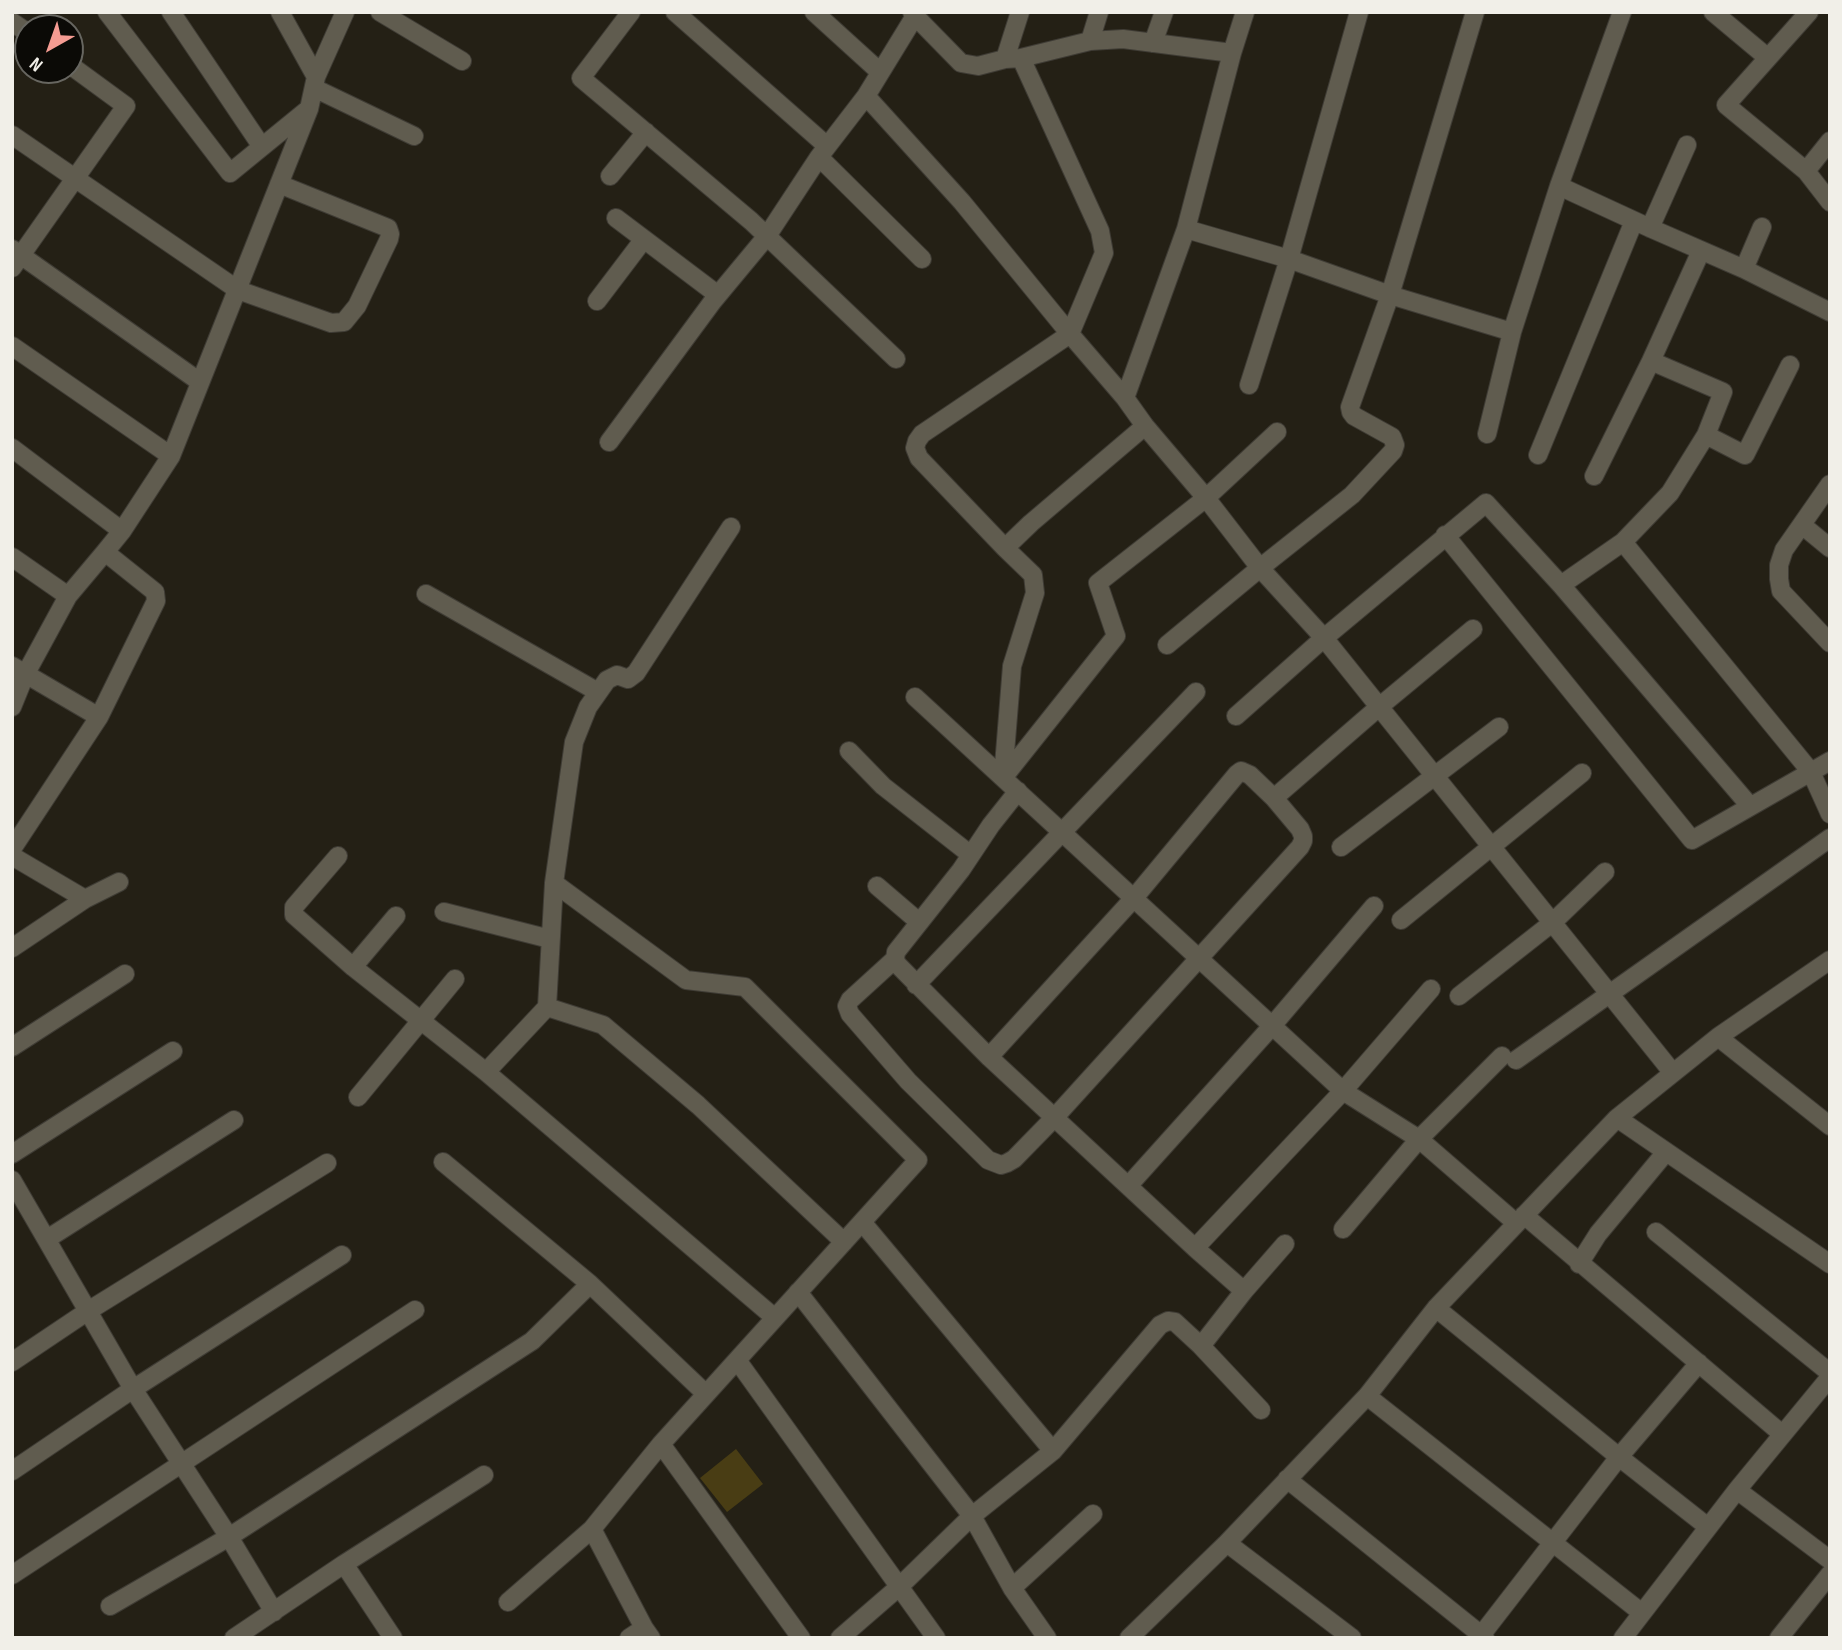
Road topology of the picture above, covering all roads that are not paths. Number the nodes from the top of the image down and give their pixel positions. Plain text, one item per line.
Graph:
1 (107, 12) edge
2 (171, 12) edge
3 (281, 12) edge
4 (327, 12) edge
5 (345, 12) edge
6 (380, 12) edge
7 (631, 12) edge
8 (675, 12) edge
9 (814, 12) edge
10 (1020, 12) edge
11 (1099, 12) edge
12 (1164, 12) edge
13 (1245, 12) edge
14 (1359, 12) edge
15 (1475, 12) edge
16 (1622, 12) edge
17 (1713, 12) edge
18 (1809, 12) edge
19 (913, 14) edge
20 (336, 31) junction
21 (1090, 41) junction
22 (1153, 43) junction
23 (1232, 53) junction
24 (1013, 58) junction
25 (1768, 58) junction
26 (462, 61) dead end
27 (880, 72) junction
28 (84, 75) edge
29 (315, 83) junction
30 (866, 96) junction
31 (309, 109) junction
32 (646, 132) junction
33 (12, 135) edge
34 (414, 136) dead end
35 (1830, 141) edge
36 (1687, 145) dead end
37 (262, 147) junction
38 (823, 152) junction
39 (1806, 171) junction
40 (610, 176) dead end
41 (75, 178) junction
42 (279, 184) junction
43 (1559, 186) junction
44 (1830, 202) edge
45 (617, 218) dead end
46 (1642, 225) junction
47 (1762, 227) dead end
48 (1186, 229) junction
49 (767, 236) junction
50 (644, 239) junction
51 (1701, 251) junction
52 (15, 258) edge
53 (922, 259) dead end
54 (1289, 259) junction
55 (1744, 269) junction
56 (238, 290) junction
57 (718, 295) junction
58 (1391, 295) junction
59 (597, 302) dead end
60 (1830, 312) edge
61 (1511, 332) junction
62 (1070, 334) junction
63 (12, 346) edge
64 (895, 359) dead end
65 (1651, 361) junction
66 (1790, 365) dead end
67 (200, 382) junction
68 (1249, 385) dead end
69 (1125, 398) junction
70 (1145, 426) junction
71 (1277, 432) dead end
72 (1487, 434) dead end
73 (1706, 435) junction
74 (608, 442) dead end
75 (12, 448) edge
76 (1538, 455) dead end
77 (171, 456) junction
78 (1594, 476) dead end
79 (1830, 484) edge
80 (1206, 498) junction
81 (1802, 526) junction
82 (732, 527) dead end
83 (122, 531) junction
84 (1445, 535) junction
85 (1623, 542) junction
86 (1005, 548) junction
87 (1830, 548) edge
88 (106, 552) junction
89 (12, 557) edge
90 (1260, 568) junction
91 (1561, 585) junction
92 (426, 594) dead end
93 (68, 596) junction
94 (1473, 629) dead end
95 (1324, 638) junction
96 (1830, 643) edge
97 (1167, 645) dead end
98 (19, 670) edge
99 (598, 692) junction
100 (1196, 692) dead end
101 (915, 696) dead end
102 (12, 707) edge
103 (1379, 707) junction
104 (1236, 716) dead end
105 (99, 717) junction
106 (1499, 727) dead end
107 (849, 751) dead end
108 (1830, 761) edge
109 (1811, 772) junction
110 (1582, 773) dead end
111 (1436, 775) junction
112 (1003, 778) junction
113 (1018, 791) junction
114 (1274, 798) junction
115 (1750, 806) junction
116 (1830, 814) edge
117 (1063, 833) junction
118 (1830, 838) edge
119 (1340, 847) dead end
120 (1491, 847) junction
121 (12, 849) edge
122 (971, 855) junction
123 (12, 856) edge
124 (338, 856) dead end
125 (1605, 872) dead end
126 (119, 883) dead end
127 (554, 883) junction
128 (877, 887) dead end
129 (1134, 898) junction
130 (85, 900) junction
131 (1374, 906) dead end
132 (444, 912) dead end
133 (396, 916) dead end
134 (1401, 920) dead end
135 (919, 922) junction
136 (1552, 923) junction
137 (551, 939) junction
138 (12, 948) edge
139 (1199, 958) junction
140 (895, 959) junction
141 (1827, 966) edge
142 (353, 967) junction
143 (125, 974) dead end
144 (455, 979) dead end
145 (916, 985) junction
146 (1432, 989) dead end
147 (1609, 993) junction
148 (1459, 996) dead end
149 (547, 1007) junction
150 (421, 1020) junction
151 (1272, 1026) junction
152 (1718, 1037) junction
153 (12, 1047) edge
154 (173, 1051) dead end
155 (989, 1056) junction
156 (486, 1072) junction
157 (1673, 1073) junction
158 (1343, 1091) junction
159 (358, 1097) dead end
160 (1055, 1117) junction
161 (1617, 1118) junction
162 (234, 1120) dead end
163 (1830, 1126) edge
164 (1419, 1139) junction
165 (1666, 1152) junction
166 (12, 1154) edge
167 (443, 1161) dead end
168 (327, 1163) dead end
169 (12, 1180) edge
170 (1129, 1185) junction
171 (1520, 1219) junction
172 (862, 1222) junction
173 (1343, 1229) dead end
174 (1657, 1232) dead end
175 (47, 1239) junction
176 (844, 1242) junction
177 (1285, 1244) dead end
178 (1195, 1248) junction
179 (342, 1255) dead end
180 (1579, 1264) junction
181 (1830, 1264) edge
182 (590, 1284) junction
183 (1244, 1291) junction
184 (798, 1292) junction
185 (1436, 1308) junction
186 (415, 1310) dead end
187 (89, 1311) junction
188 (775, 1318) junction
189 (1200, 1346) junction
190 (737, 1360) junction
191 (12, 1362) edge
192 (1699, 1363) junction
193 (1830, 1375) edge
194 (133, 1388) junction
195 (706, 1394) junction
196 (1367, 1396) junction
197 (1261, 1410) dead end
198 (1783, 1434) junction
199 (661, 1444) junction
200 (1053, 1451) junction
201 (1619, 1457) junction
202 (180, 1463) junction
203 (12, 1471) edge
204 (484, 1475) dead end
205 (1287, 1479) junction
206 (1737, 1490) junction
207 (1093, 1514) dead end
208 (972, 1516) junction
209 (1709, 1527) junction
210 (592, 1529) junction
211 (229, 1537) junction
212 (1552, 1542) junction
213 (1227, 1543) junction
214 (1830, 1560) edge
215 (344, 1564) junction
216 (12, 1575) edge
217 (900, 1586) junction
218 (1826, 1586) edge
219 (1012, 1588) junction
220 (508, 1602) dead end
221 (110, 1606) dead end
222 (274, 1612) junction
223 (1642, 1613) junction
224 (641, 1635) edge
225 (1482, 1637) edge
226 (234, 1638) edge
227 (393, 1638) edge
228 (801, 1638) edge
229 (840, 1638) edge
230 (936, 1638) edge
231 (1047, 1638) edge
232 (1129, 1638) edge
233 (1352, 1638) edge
234 (1623, 1638) edge
235 (1779, 1638) edge

1 - 37 street
2 - 37 street
3 - 29 street
4 - 20 street
5 - 20 street
6 - 26 street
7 - 32 street
8 - 38 street
9 - 27 street
10 - 24 street
11 - 21 street
12 - 22 street
13 - 23 street
14 - 54 street
15 - 58 street
16 - 43 street
17 - 25 street
18 - 25 street
19 - 24 street
19 - 27 street
20 - 29 street
21 - 22 street
21 - 24 street
22 - 23 street
23 - 48 street
24 - 62 street
25 - 39 street
27 - 30 street
28 - 41 street
29 - 31 street
29 - 34 street
30 - 38 street
30 - 62 street
31 - 37 street
31 - 42 street
32 - 40 street
32 - 49 street
33 - 41 street
35 - 39 street
36 - 46 street
38 - 49 street
38 - 53 street
39 - 44 street
41 - 52 street
41 - 56 street
42 - 56 street
42 - 56 street
43 - 46 street
43 - 61 street
45 - 50 street
46 - 51 street
46 - 76 street
47 - 55 street
48 - 54 street
48 - 69 street
49 - 57 street
49 - 64 street
50 - 57 street
50 - 59 street
51 - 55 street
51 - 65 street
52 - 67 street
54 - 58 street
54 - 68 street
55 - 60 street
56 - 67 street
57 - 74 street
58 - 61 street
58 - 90 street
61 - 72 street
62 - 69 street
62 - 86 street
63 - 77 street
65 - 73 street
65 - 78 street
66 - 73 street
67 - 77 street
69 - 70 street
70 - 80 street
70 - 86 street
71 - 80 street
73 - 85 street
75 - 83 street
77 - 83 street
79 - 81 street
80 - 90 street
80 - 112 street
81 - 87 street
81 - 96 street
82 - 99 street
83 - 88 street
84 - 91 street
84 - 95 street
84 - 115 street
85 - 91 street
85 - 109 street
86 - 112 street
88 - 93 street
88 - 105 street
89 - 93 street
90 - 95 street
90 - 97 street
91 - 115 street
92 - 99 street
93 - 98 street
94 - 103 street
95 - 103 street
95 - 104 street
98 - 102 street
98 - 105 street
99 - 127 street
100 - 117 street
101 - 112 street
103 - 111 street
103 - 114 street
105 - 121 street
106 - 111 street
107 - 122 street
108 - 109 street
109 - 115 street
109 - 116 street
110 - 120 street
111 - 119 street
111 - 120 street
112 - 113 street
113 - 117 street
113 - 122 street
114 - 129 street
114 - 139 street
117 - 129 street
117 - 145 street
118 - 147 street
120 - 134 street
120 - 136 street
122 - 135 street
123 - 130 street
124 - 142 street
125 - 136 street
126 - 130 street
127 - 137 street
127 - 172 street
128 - 135 street
129 - 139 street
129 - 155 street
130 - 138 street
131 - 151 street
132 - 137 street
133 - 142 street
135 - 140 street
136 - 147 street
136 - 148 street
137 - 149 street
139 - 151 street
139 - 160 street
140 - 145 street
140 - 160 street
141 - 152 street
142 - 150 street
143 - 153 street
144 - 150 street
145 - 155 street
146 - 158 street
147 - 157 street
147 - 164 street
149 - 156 street
149 - 176 street
150 - 156 street
150 - 159 street
151 - 158 street
151 - 170 street
152 - 157 street
152 - 163 street
154 - 166 street
155 - 160 street
156 - 188 street
157 - 161 street
158 - 164 street
158 - 178 street
160 - 170 street
161 - 165 street
161 - 171 street
162 - 175 street
164 - 171 street
164 - 173 street
165 - 180 street
165 - 181 street
167 - 182 street
168 - 187 street
169 - 175 street
170 - 178 street
171 - 180 street
171 - 185 street
172 - 176 street
172 - 200 street
174 - 193 street
175 - 187 street
176 - 184 street
177 - 183 street
178 - 183 street
179 - 194 street
180 - 192 street
182 - 195 street
182 - 211 street
183 - 189 street
184 - 188 street
184 - 208 street
185 - 196 street
185 - 201 street
186 - 202 street
187 - 191 street
187 - 194 street
188 - 190 street
189 - 197 street
189 - 200 street
190 - 195 street
190 - 217 street
192 - 198 street
192 - 201 street
193 - 198 street
194 - 202 street
194 - 203 street
195 - 199 street
196 - 205 street
196 - 212 street
198 - 206 street
199 - 210 street
199 - 228 street
200 - 208 street
201 - 209 street
201 - 212 street
202 - 211 street
202 - 216 street
204 - 215 street
205 - 213 street
205 - 225 street
206 - 209 street
206 - 214 street
207 - 219 street
208 - 217 street
208 - 219 street
209 - 223 street
210 - 220 street
210 - 224 street
211 - 221 street
211 - 222 street
212 - 223 street
212 - 225 street
213 - 232 street
213 - 233 street
215 - 222 street
215 - 227 street
217 - 229 street
217 - 230 street
218 - 235 street
219 - 231 street
222 - 226 street
223 - 234 street

